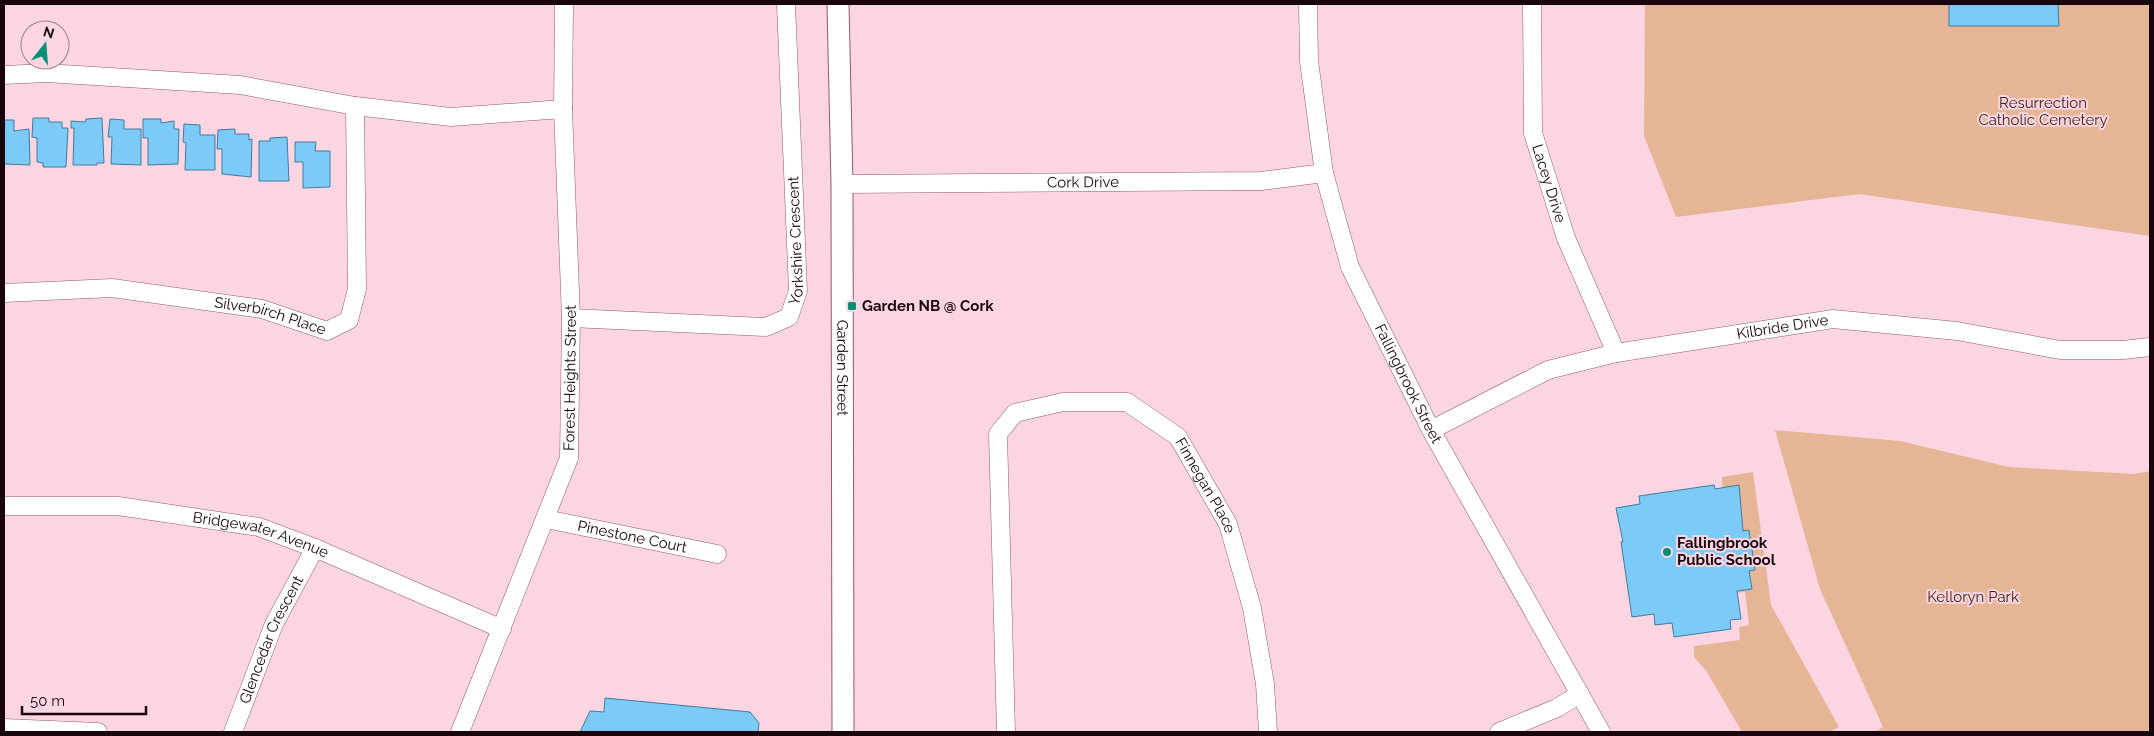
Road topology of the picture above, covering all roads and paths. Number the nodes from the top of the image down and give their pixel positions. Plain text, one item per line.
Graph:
1 (564, 4) edge
2 (786, 4) edge
3 (838, 4) edge
4 (1308, 4) edge
5 (1532, 4) edge
6 (4, 75) edge
7 (355, 106) junction
8 (563, 110) junction
9 (1324, 173) junction
10 (842, 184) junction
11 (4, 293) edge
12 (571, 318) junction
13 (2150, 347) edge
14 (1616, 354) junction
15 (1431, 430) junction
16 (4, 506) edge
17 (546, 519) junction
18 (315, 548) junction
19 (717, 554) dead end
20 (502, 629) junction
21 (1580, 694) junction
22 (4, 728) edge
23 (98, 732) edge
24 (233, 732) edge
25 (460, 732) edge
26 (843, 732) edge
27 (1006, 732) edge
28 (1268, 732) edge
29 (1499, 732) edge
30 (1601, 732) edge

1 - 8 street, Forest Heights Street
2 - 12 street, Yorkshire Crescent
3 - 10 street, Garden Street
4 - 9 street, Fallingbrook Street
5 - 14 street, Lacey Drive
6 - 7 street
7 - 8 street
7 - 11 street, Silverbirch Place
8 - 12 street, Forest Heights Street
9 - 10 street, Cork Drive
9 - 15 street, Fallingbrook Street
10 - 26 street, Garden Street
12 - 17 street, Forest Heights Street
13 - 14 street, Kilbride Drive
14 - 15 street, Kilbride Drive
15 - 21 street, Fallingbrook Street
16 - 18 street, Bridgewater Avenue
17 - 19 street, Pinestone Court
17 - 20 street, Forest Heights Street
18 - 20 street, Bridgewater Avenue
18 - 24 street, Glencedar Crescent
20 - 25 street, Forest Heights Street
21 - 29 street
21 - 30 street, Fallingbrook Street
22 - 23 street
27 - 28 street, Finnegan Place

